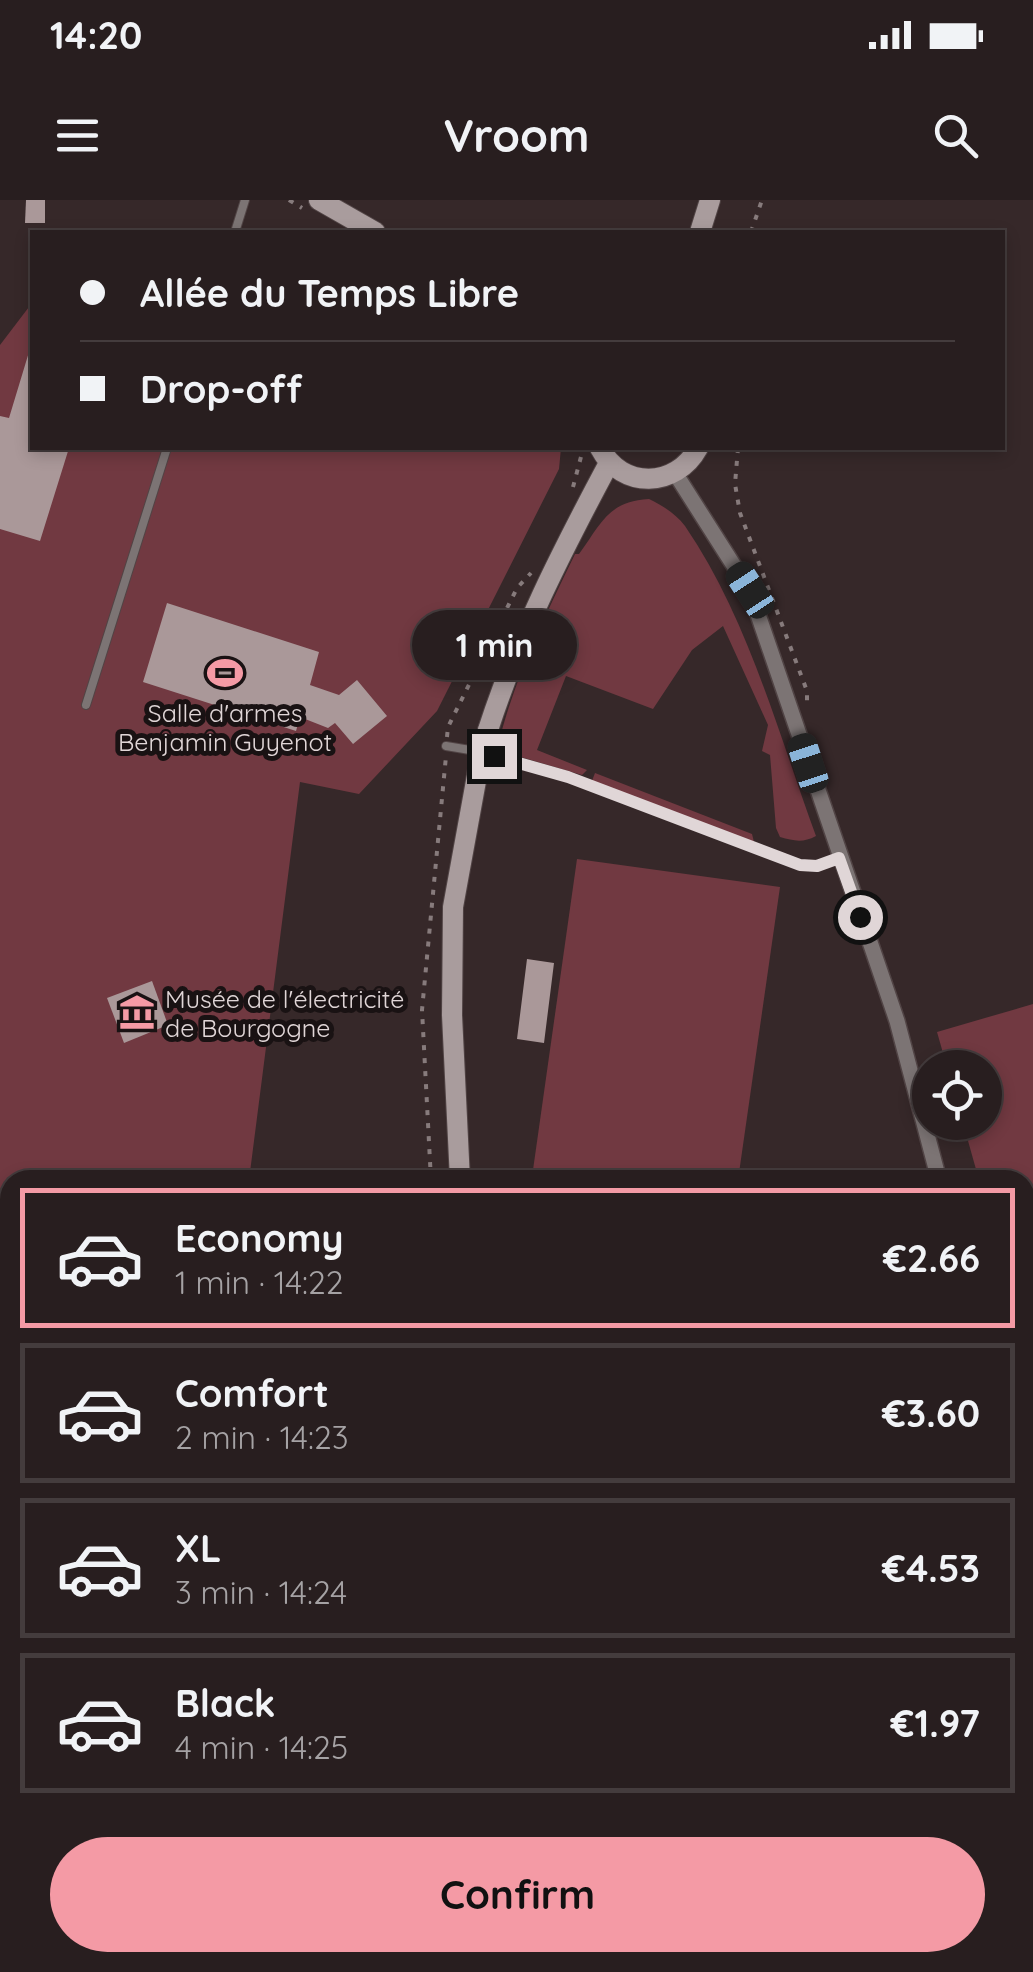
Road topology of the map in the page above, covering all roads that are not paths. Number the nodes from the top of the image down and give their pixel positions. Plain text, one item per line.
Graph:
1 (245, 200) edge
2 (319, 200) edge
3 (710, 200) edge
4 (236, 230) edge
5 (372, 230) edge
6 (701, 230) edge
7 (166, 450) edge
8 (697, 450) edge
9 (605, 455) edge
10 (675, 473) junction
11 (86, 705) dead end
12 (446, 746) dead end
13 (470, 750) dead end
14 (486, 763) junction
15 (839, 858) junction
16 (460, 1170) edge
17 (936, 1170) edge

1 - 4 lane
2 - 5 street
3 - 6 street
7 - 11 lane
8 - 10 street
9 - 10 street
9 - 14 street, bridge
10 - 15 street
12 - 13 lane
14 - 15 lane
14 - 16 street
15 - 17 street

